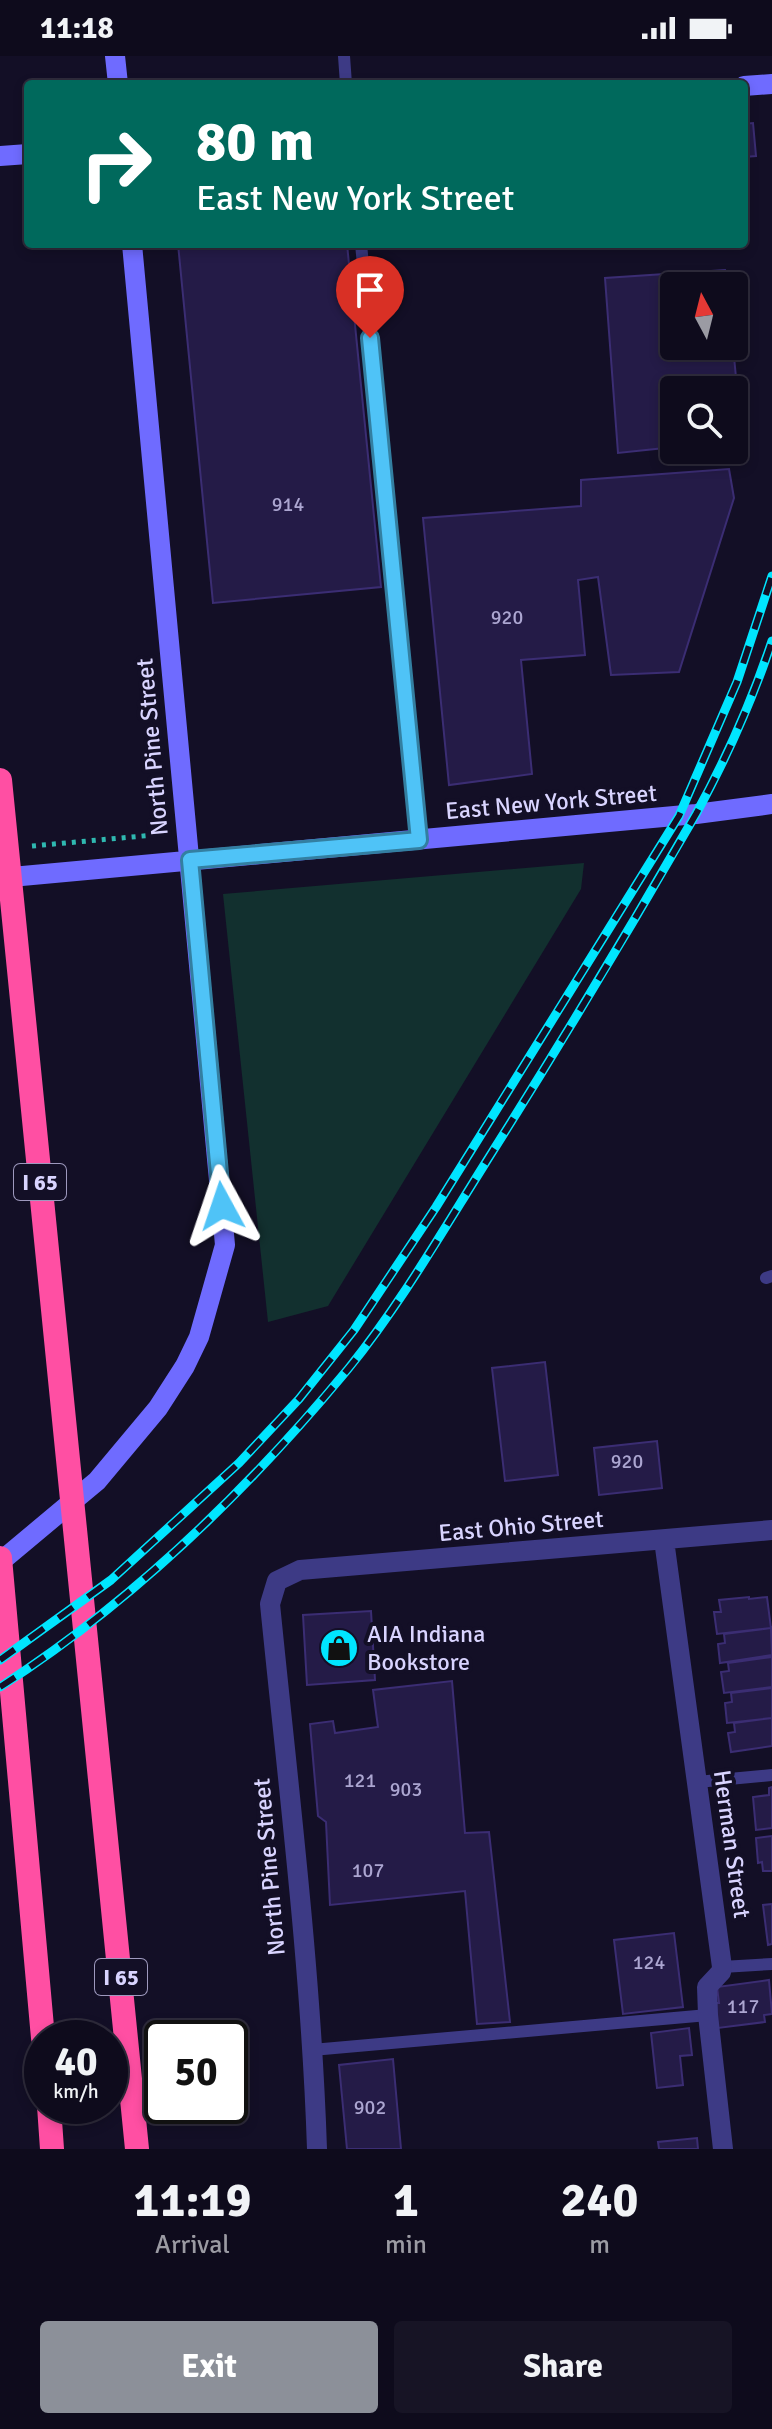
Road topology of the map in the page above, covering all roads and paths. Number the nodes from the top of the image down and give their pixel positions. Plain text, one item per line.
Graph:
1 (115, 56) edge
2 (344, 56) edge
3 (118, 80) edge
4 (346, 80) edge
5 (772, 84) edge
6 (748, 86) edge
7 (24, 154) edge
8 (0, 156) edge
9 (132, 248) edge
10 (361, 248) edge
11 (0, 780) edge
12 (772, 804) edge
13 (117, 838) dead end
14 (419, 840) junction
15 (28, 846) dead end
16 (190, 860) junction
17 (0, 878) edge
18 (772, 1530) edge
19 (664, 1540) junction
20 (0, 1560) edge
21 (277, 1581) joint
22 (772, 1775) edge
23 (697, 1782) junction
24 (772, 1964) edge
25 (722, 1967) junction
26 (708, 2015) junction
27 (42, 2020) edge
28 (312, 2050) junction
29 (50, 2124) edge
30 (52, 2149) edge
31 (137, 2149) edge
32 (317, 2149) edge
33 (723, 2149) edge

1 - 3 main road
2 - 4 lane
5 - 6 main road
7 - 8 main road
9 - 16 main road, North Pine Street
10 - 14 lane
11 - 31 highway, I 65
12 - 14 main road, East New York Street
13 - 15 path
14 - 16 main road, East New York Street
16 - 17 main road, East New York Street
16 - 20 main road, North Pine Street
18 - 19 street, East Ohio Street
19 - 21 street, East Ohio Street
19 - 23 street, Herman Street
20 - 27 highway
21 - 28 street, North Pine Street
22 - 23 lane
23 - 25 street, Herman Street
24 - 25 lane
25 - 26 street
26 - 28 lane
26 - 33 street
28 - 32 street, North Pine Street
29 - 30 highway

